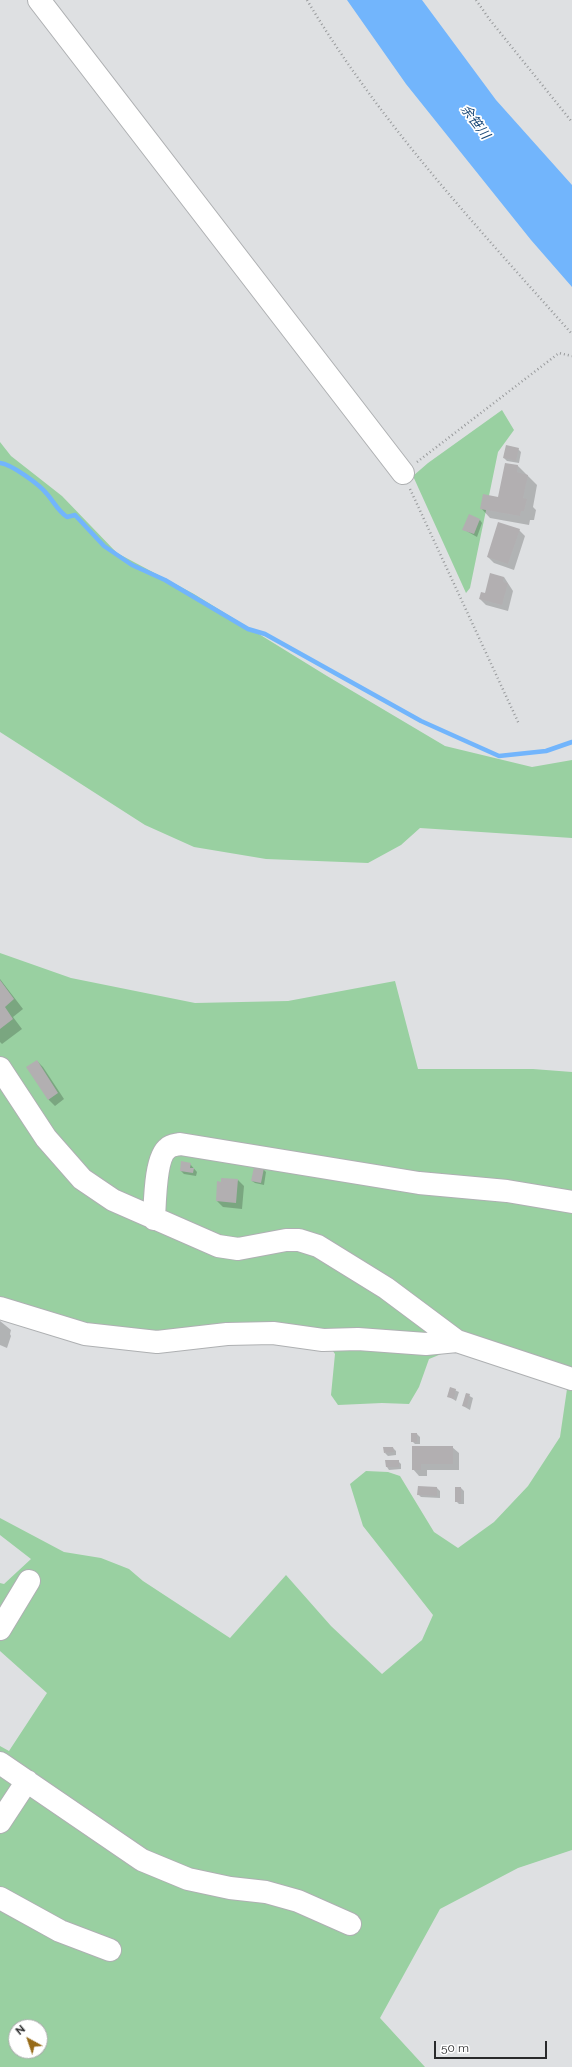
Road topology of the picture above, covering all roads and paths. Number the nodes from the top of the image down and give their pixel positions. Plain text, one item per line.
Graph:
1 (39, 0) edge
2 (307, 0) edge
3 (476, 0) edge
4 (572, 122) edge
5 (572, 334) edge
6 (572, 356) edge
7 (403, 473) junction
8 (519, 724) dead end
9 (0, 1068) edge
10 (572, 1202) edge
11 (154, 1219) junction
12 (0, 1308) edge
13 (457, 1341) junction
14 (572, 1379) edge
15 (29, 1582) dead end
16 (0, 1629) edge
17 (0, 1763) edge
18 (27, 1782) junction
19 (0, 1822) edge
20 (0, 1898) edge
21 (350, 1924) dead end
22 (110, 1950) dead end

1 - 7 street
2 - 5 path
3 - 4 path
6 - 7 path
7 - 8 path
9 - 11 street
10 - 11 street
11 - 13 street
12 - 13 street
13 - 14 street
15 - 16 street
17 - 18 street
18 - 19 street
18 - 21 street
20 - 22 street

